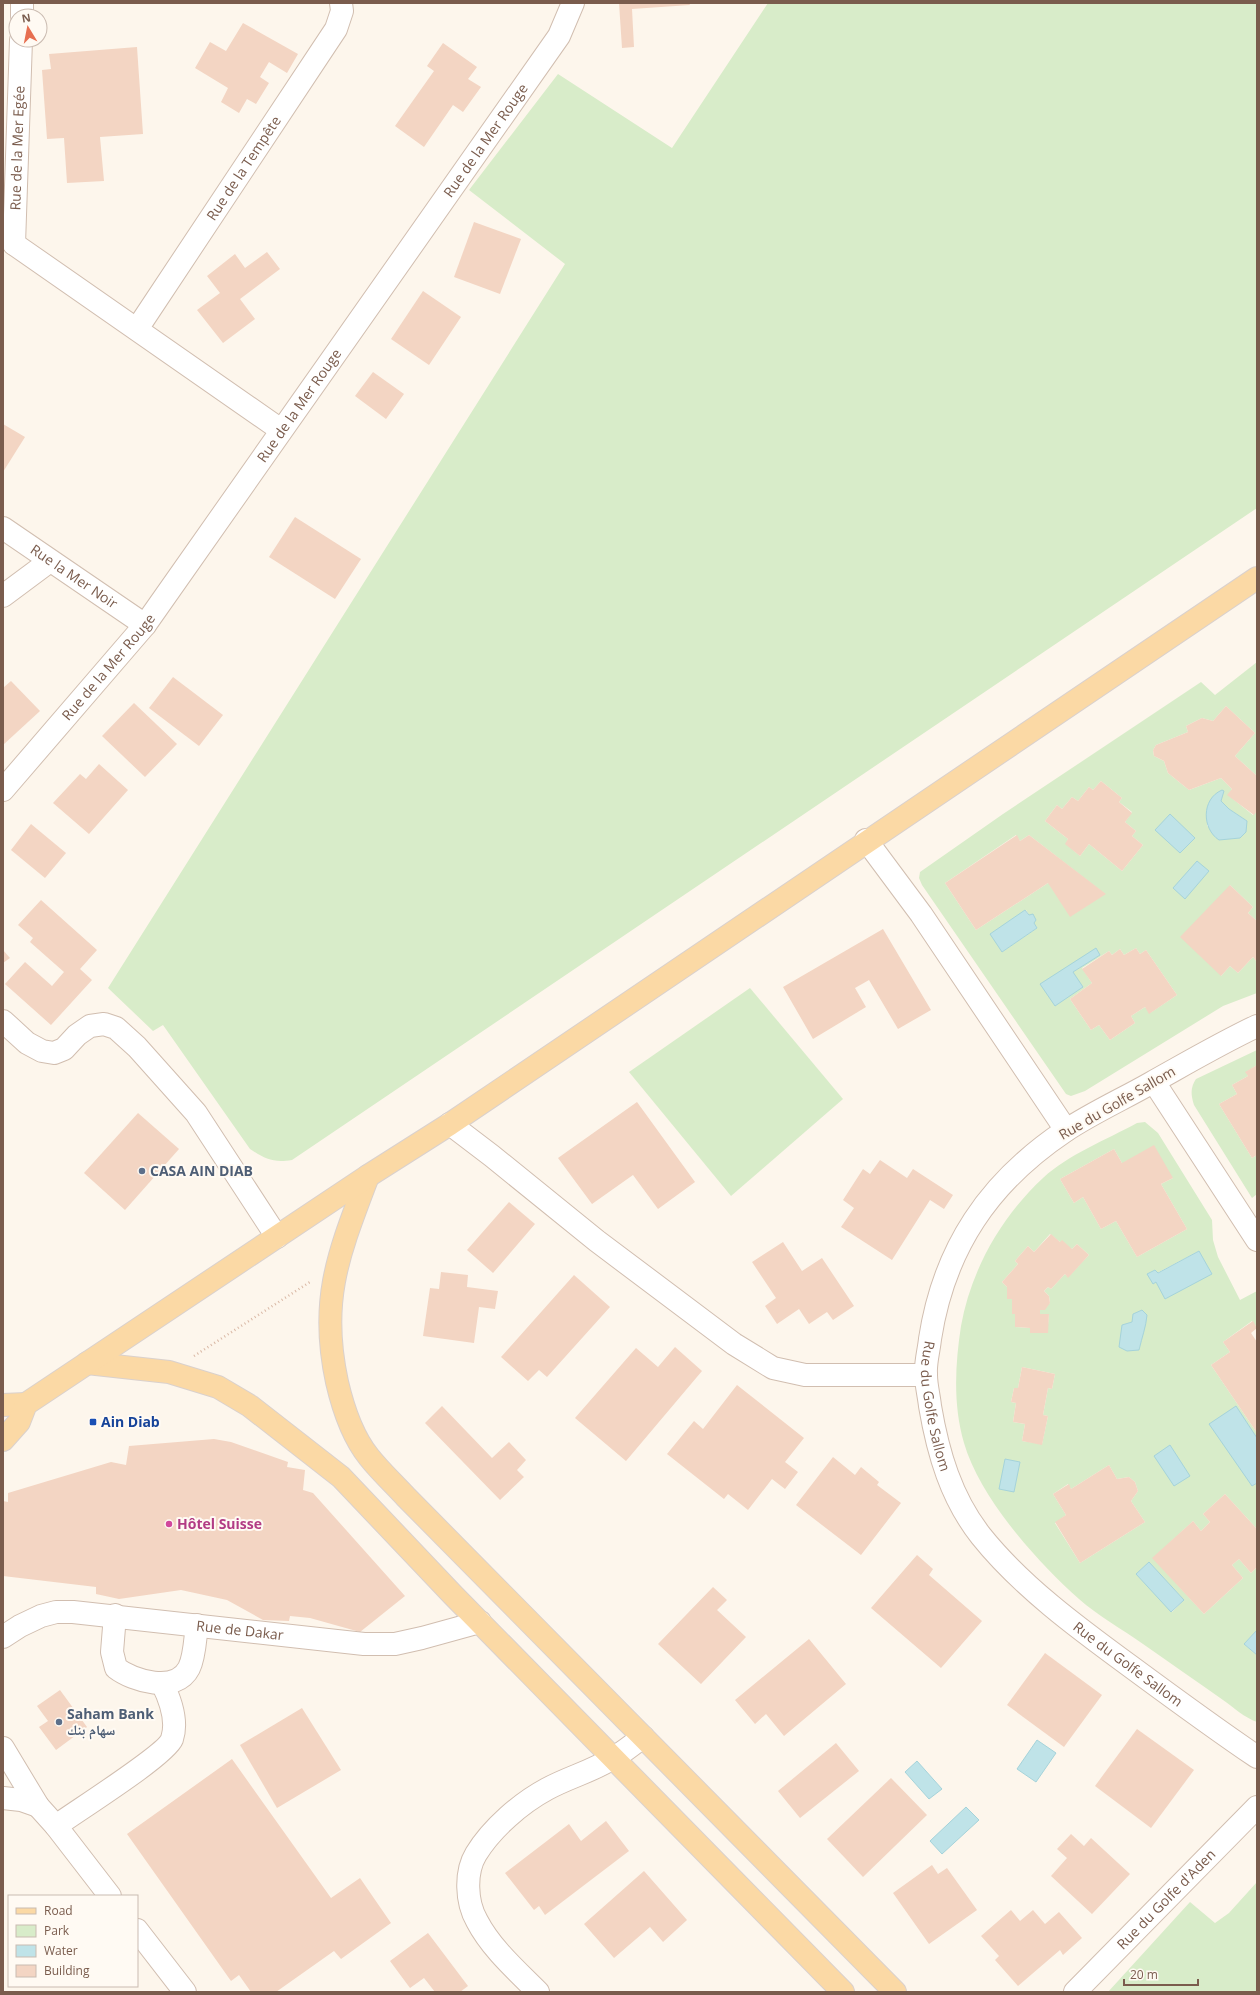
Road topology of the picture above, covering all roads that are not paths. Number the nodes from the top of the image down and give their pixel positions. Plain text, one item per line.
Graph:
1 (341, 3) edge
2 (573, 3) edge
3 (21, 48) edge
4 (9, 246) edge
5 (137, 329) junction
6 (281, 430) junction
7 (3, 528) edge
8 (50, 561) junction
9 (1257, 578) edge
10 (3, 596) edge
11 (145, 625) junction
12 (3, 790) edge
13 (866, 840) junction
14 (3, 1021) edge
15 (1257, 1026) edge
16 (1154, 1082) junction
17 (450, 1124) junction
18 (1066, 1130) junction
19 (368, 1176) junction
20 (277, 1237) junction
21 (1257, 1240) edge
22 (87, 1363) junction
23 (926, 1375) junction
24 (26, 1404) junction
25 (3, 1405) edge
26 (3, 1440) edge
27 (115, 1616) junction
28 (480, 1622) junction
29 (197, 1625) junction
30 (3, 1637) edge
31 (162, 1683) junction
32 (643, 1737) junction
33 (3, 1748) edge
34 (1257, 1757) edge
35 (613, 1758) junction
36 (3, 1798) edge
37 (38, 1806) junction
38 (1257, 1807) edge
39 (56, 1826) junction
40 (109, 1895) edge
41 (138, 1931) edge
42 (185, 1992) edge
43 (538, 1992) edge
44 (843, 1992) edge
45 (895, 1992) edge
46 (1075, 1992) edge

1 - 5 street, Rue de la Tempête
2 - 6 street, Rue de la Mer Rouge
3 - 4 street, Rue de la Mer Egée
4 - 5 street
5 - 6 street
6 - 11 street, Rue de la Mer Rouge
7 - 8 street, Rue la Mer Noir
8 - 10 street
8 - 11 street, Rue la Mer Noir
9 - 13 main road
11 - 12 street, Rue de la Mer Rouge
13 - 17 main road
13 - 18 street
14 - 20 street
15 - 16 street, Rue du Golfe Sallom
16 - 18 street, Rue du Golfe Sallom
16 - 21 street
17 - 19 main road
17 - 23 street
18 - 23 street, Rue du Golfe Sallom
19 - 20 main road
19 - 32 main road
20 - 22 main road
22 - 24 main road
22 - 28 main road
23 - 34 street, Rue du Golfe Sallom
24 - 25 main road
24 - 26 main road
27 - 29 street, Rue de Dakar
27 - 30 street, Rue de Dakar
27 - 31 street
28 - 29 street, Rue de Dakar
28 - 35 main road
29 - 31 street
31 - 39 street
32 - 35 street
32 - 45 main road
33 - 37 street
35 - 43 street
35 - 44 main road
36 - 37 street
37 - 39 street
38 - 46 street, Rue du Golfe d'Aden
39 - 40 street
41 - 42 street

